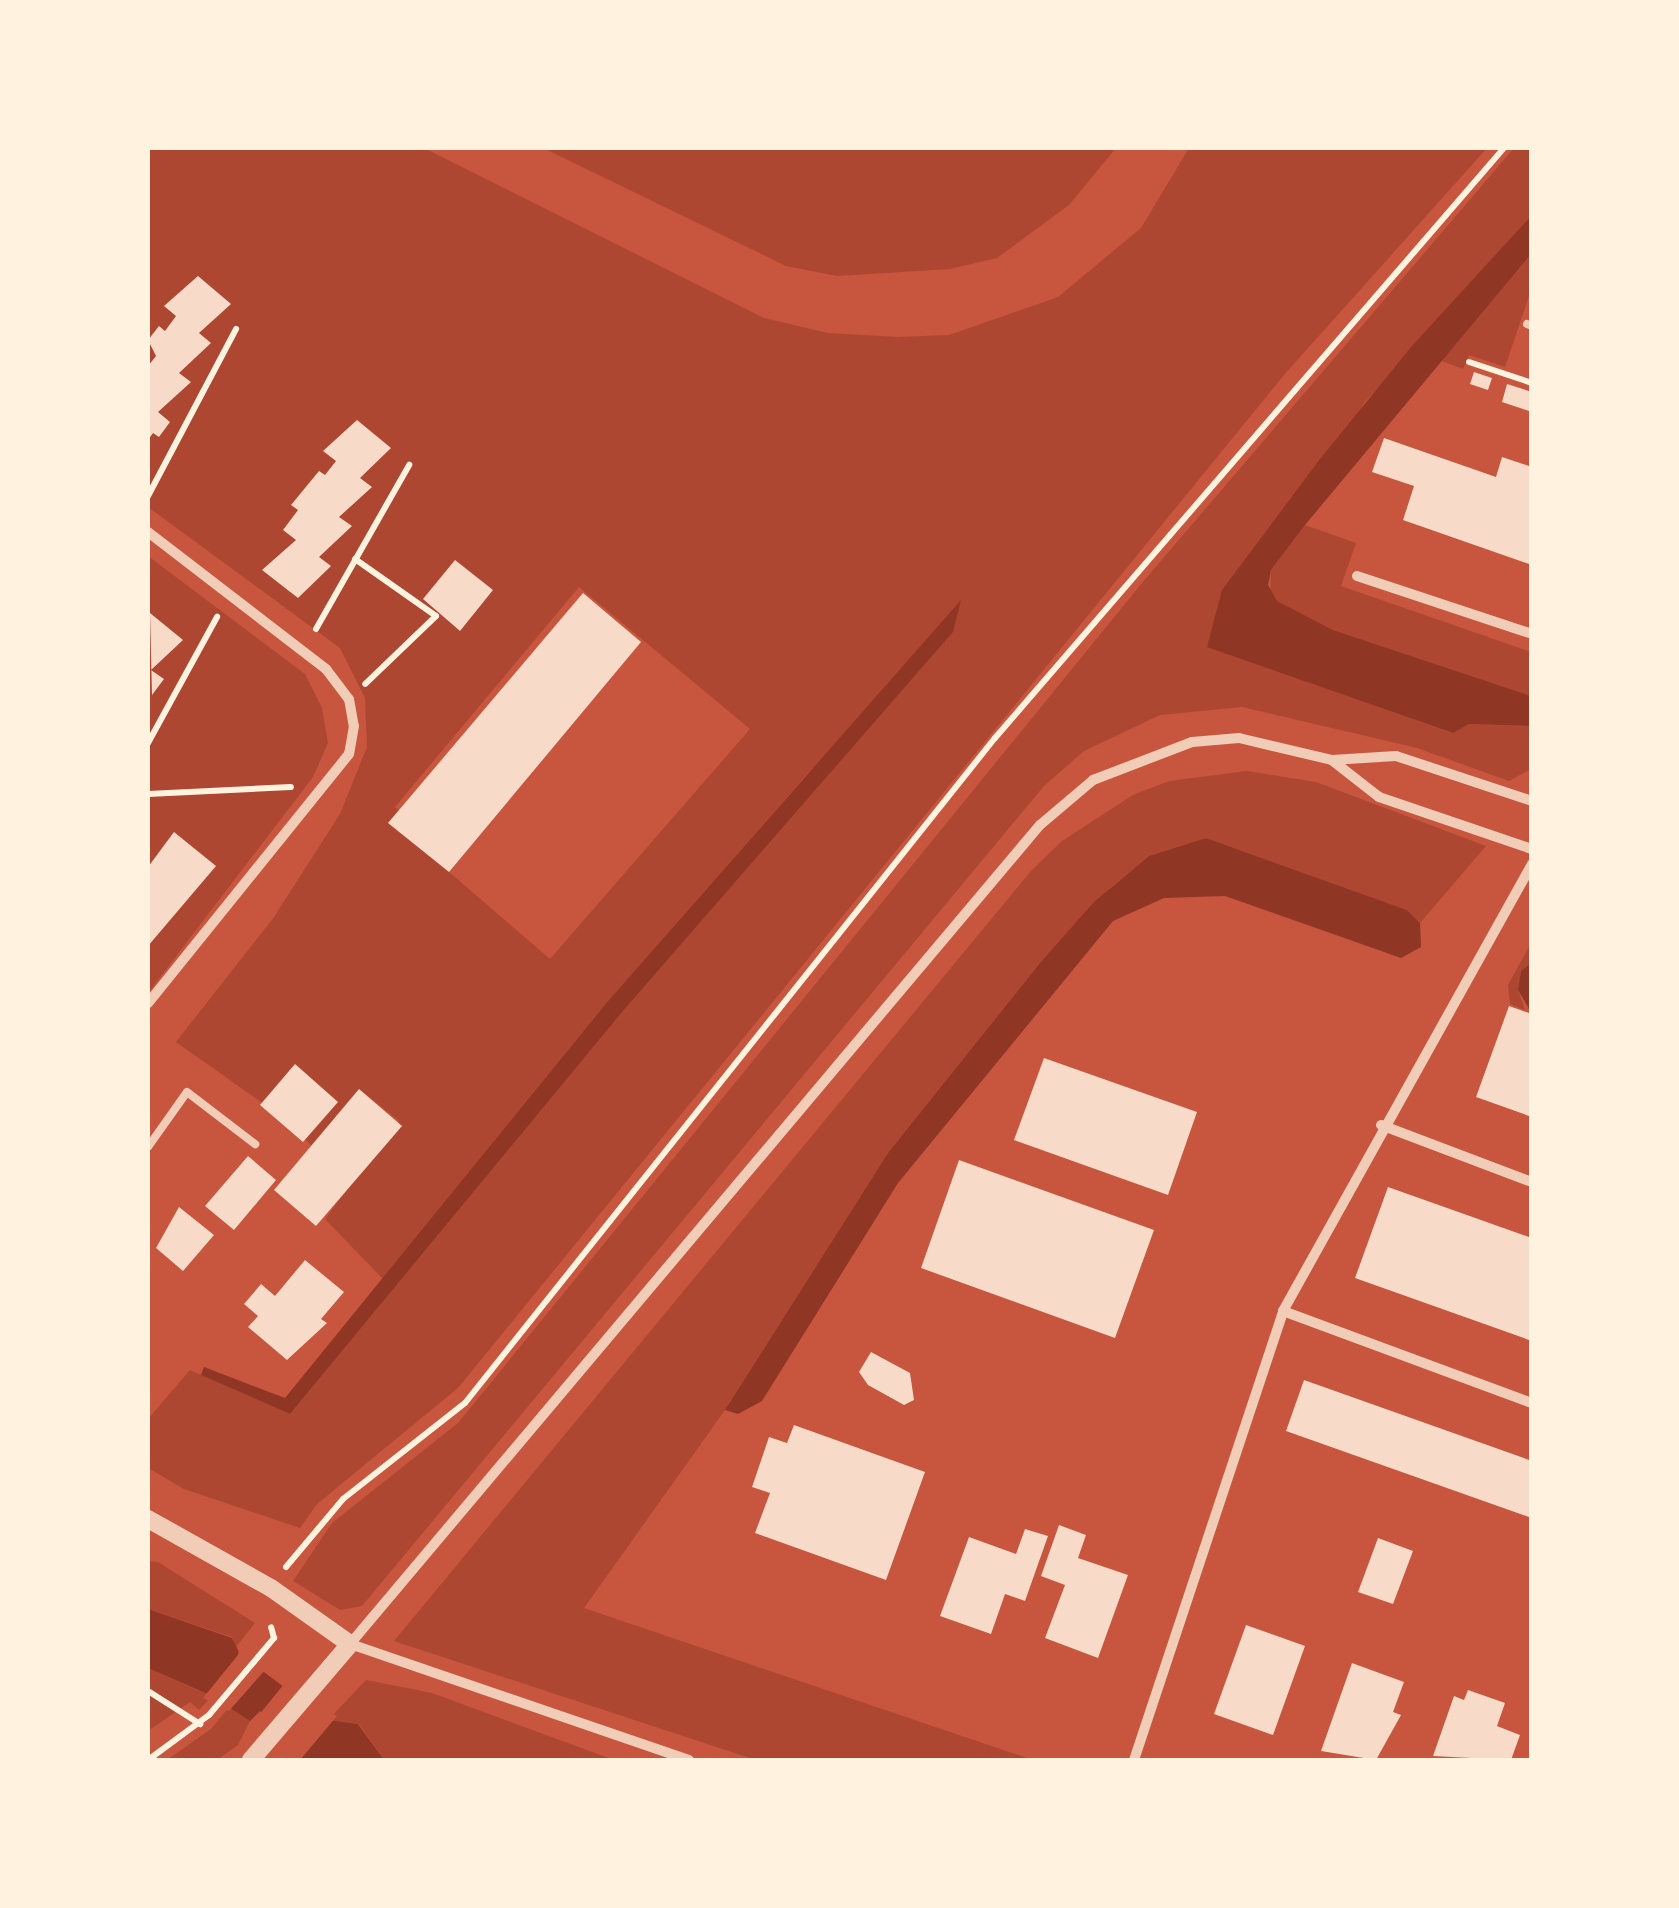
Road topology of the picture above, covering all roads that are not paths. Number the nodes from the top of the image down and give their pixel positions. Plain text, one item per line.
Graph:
1 (148, 532) edge
2 (1357, 576) dead end
3 (1532, 634) edge
4 (1332, 760) junction
5 (1532, 801) edge
6 (1532, 849) edge
7 (1532, 864) edge
8 (148, 1003) edge
9 (1380, 1125) junction
10 (255, 1144) dead end
11 (148, 1146) edge
12 (1532, 1182) edge
13 (1283, 1310) junction
14 (1532, 1403) edge
15 (148, 1518) edge
16 (350, 1644) junction
17 (251, 1760) edge
18 (689, 1760) edge
19 (1131, 1760) edge

1 - 8 street
2 - 3 street
4 - 5 street
4 - 6 street
4 - 16 street
7 - 9 street
9 - 12 street
9 - 13 street
10 - 11 lane
13 - 14 street
13 - 19 street
15 - 16 street
16 - 17 street
16 - 18 street

